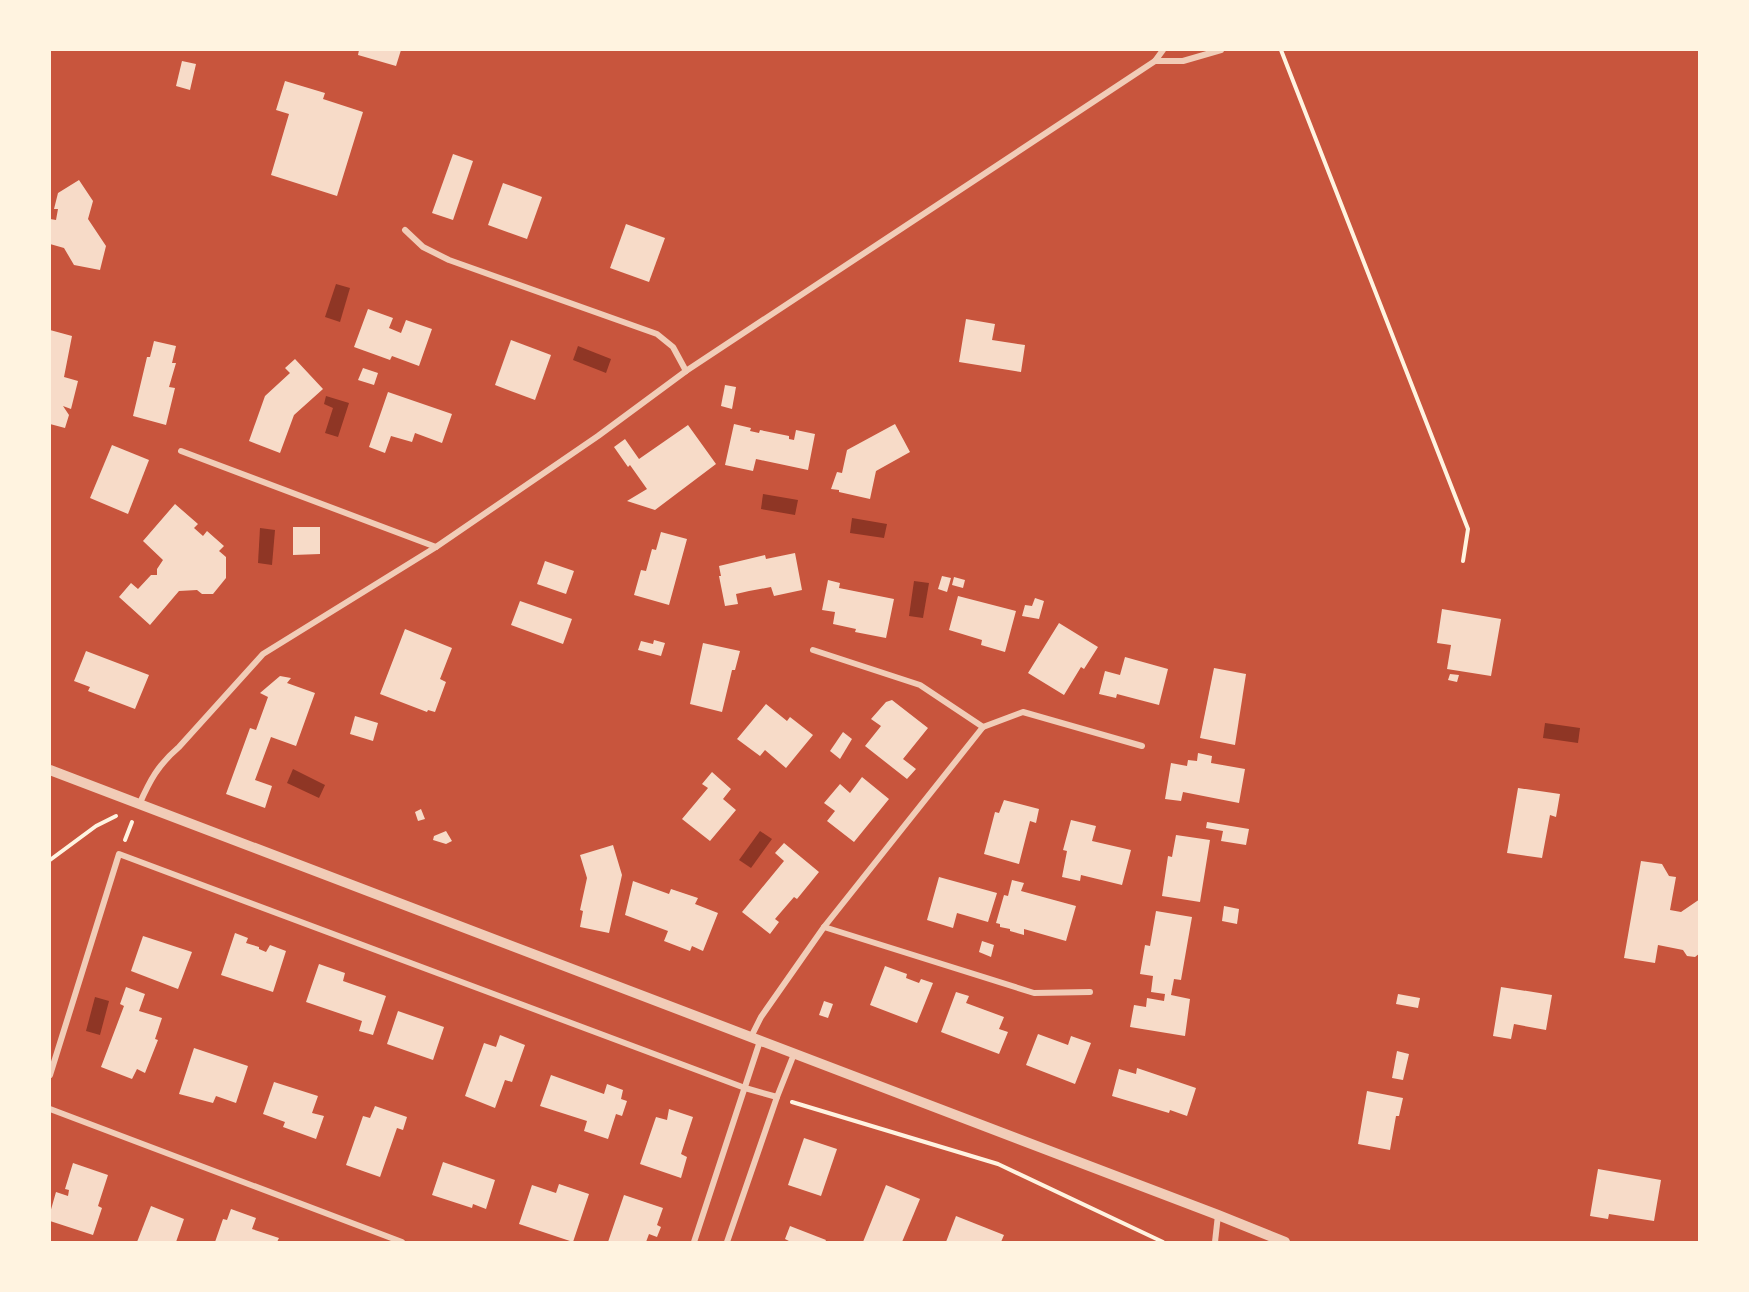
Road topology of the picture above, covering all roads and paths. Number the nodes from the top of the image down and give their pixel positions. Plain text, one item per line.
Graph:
1 (1162, 50) edge
2 (1221, 50) edge
3 (1281, 50) edge
4 (1155, 62) junction
5 (405, 230) dead end
6 (686, 370) junction
7 (182, 451) dead end
8 (436, 546) junction
9 (1463, 561) dead end
10 (813, 650) dead end
11 (983, 727) junction
12 (1143, 746) dead end
13 (50, 770) edge
14 (139, 804) junction
15 (119, 854) junction
16 (50, 860) edge
17 (824, 927) junction
18 (1090, 992) dead end
19 (756, 1039) junction
20 (794, 1054) junction
21 (50, 1075) edge
22 (745, 1088) junction
23 (777, 1097) junction
24 (50, 1109) edge
25 (1218, 1215) junction
26 (402, 1242) edge
27 (694, 1242) edge
28 (727, 1242) edge
29 (1163, 1242) edge
30 (1215, 1242) edge
31 (1284, 1242) edge

1 - 4 street
2 - 4 street
3 - 9 path
4 - 6 street
5 - 6 street
6 - 8 street
7 - 8 street
8 - 14 street
10 - 11 street
11 - 12 street
11 - 17 street
13 - 14 street
14 - 15 path
14 - 16 path
14 - 19 street
15 - 21 street
15 - 22 street
17 - 18 street
17 - 19 street
19 - 20 street
19 - 22 street
20 - 23 street
20 - 25 street
22 - 23 street
22 - 27 street
23 - 28 street
23 - 29 path
24 - 26 street
25 - 30 street
25 - 31 street

